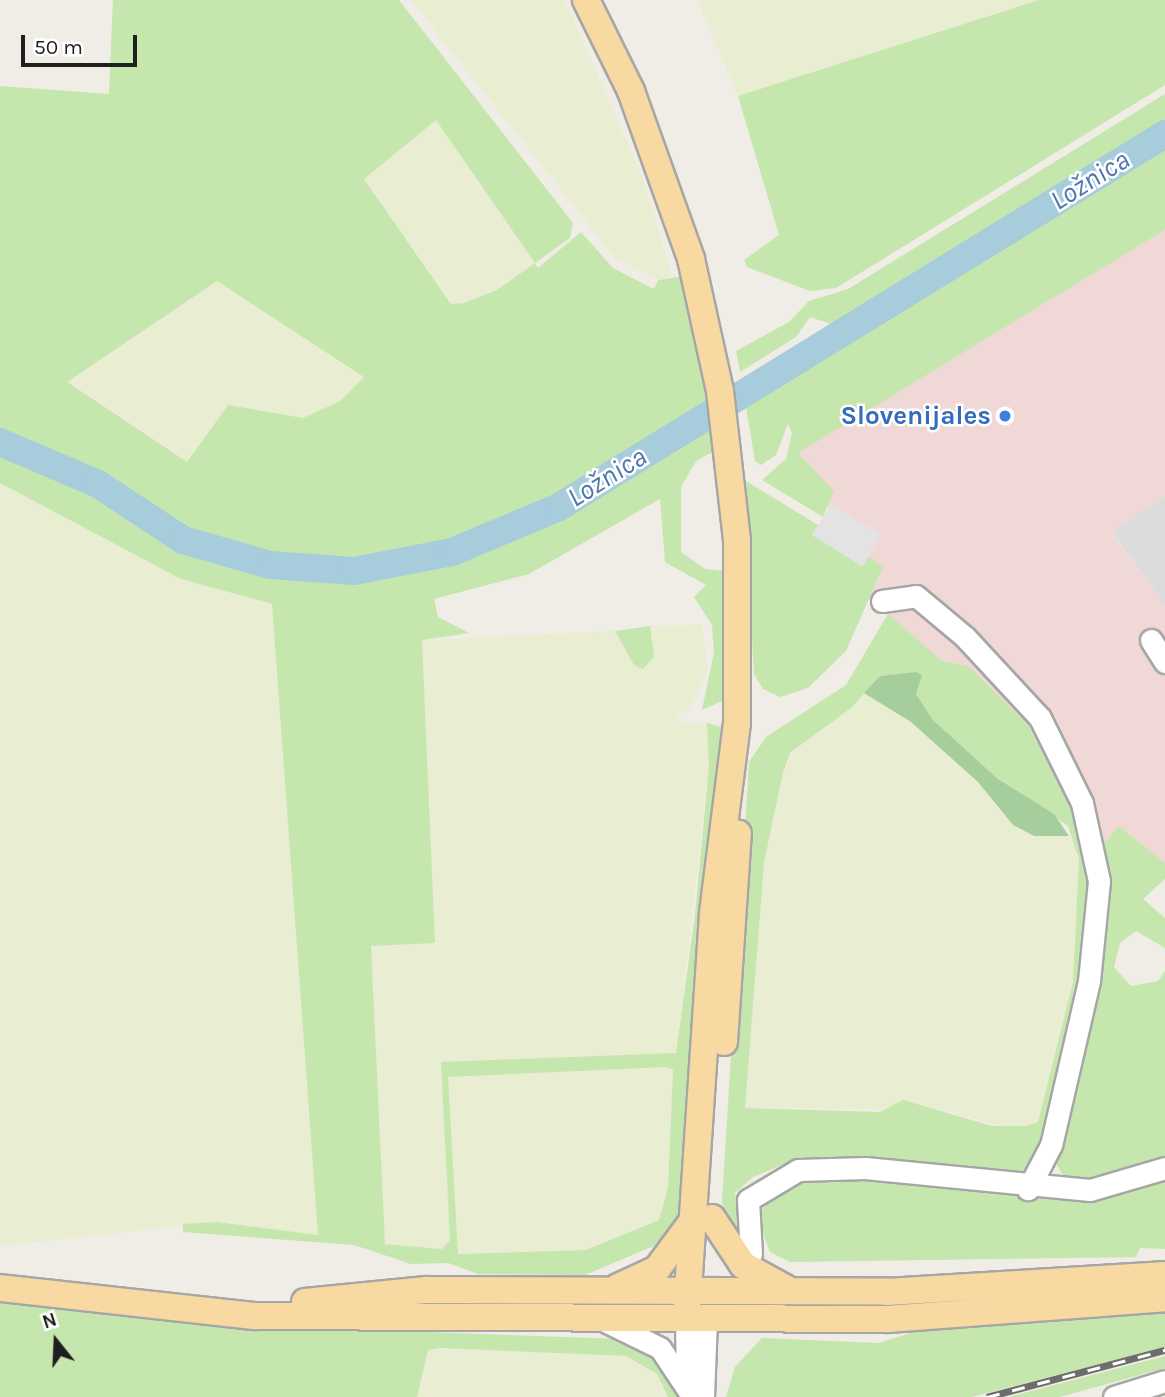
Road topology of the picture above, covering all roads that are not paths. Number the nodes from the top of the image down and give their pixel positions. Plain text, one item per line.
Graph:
1 (586, 0) edge
2 (882, 601) dead end
3 (1151, 640) dead end
4 (1165, 662) edge
5 (1165, 1168) edge
6 (1028, 1189) junction
7 (703, 1218) junction
8 (751, 1254) dead end
9 (1165, 1275) edge
10 (0, 1288) edge
11 (601, 1292) junction
12 (799, 1293) junction
13 (1165, 1298) edge
14 (697, 1306) junction
15 (192, 1309) junction
16 (600, 1319) junction
17 (1165, 1381) edge
18 (694, 1395) edge
19 (1114, 1397) edge

1 - 7 main road
2 - 6 street
3 - 4 street
5 - 6 street
6 - 8 street
7 - 11 main road
7 - 12 main road
7 - 14 main road
9 - 12 main road
10 - 15 main road
11 - 14 main road
11 - 15 main road
12 - 14 main road
13 - 14 main road
14 - 16 main road
14 - 18 street
15 - 16 main road
16 - 18 street
17 - 19 street

